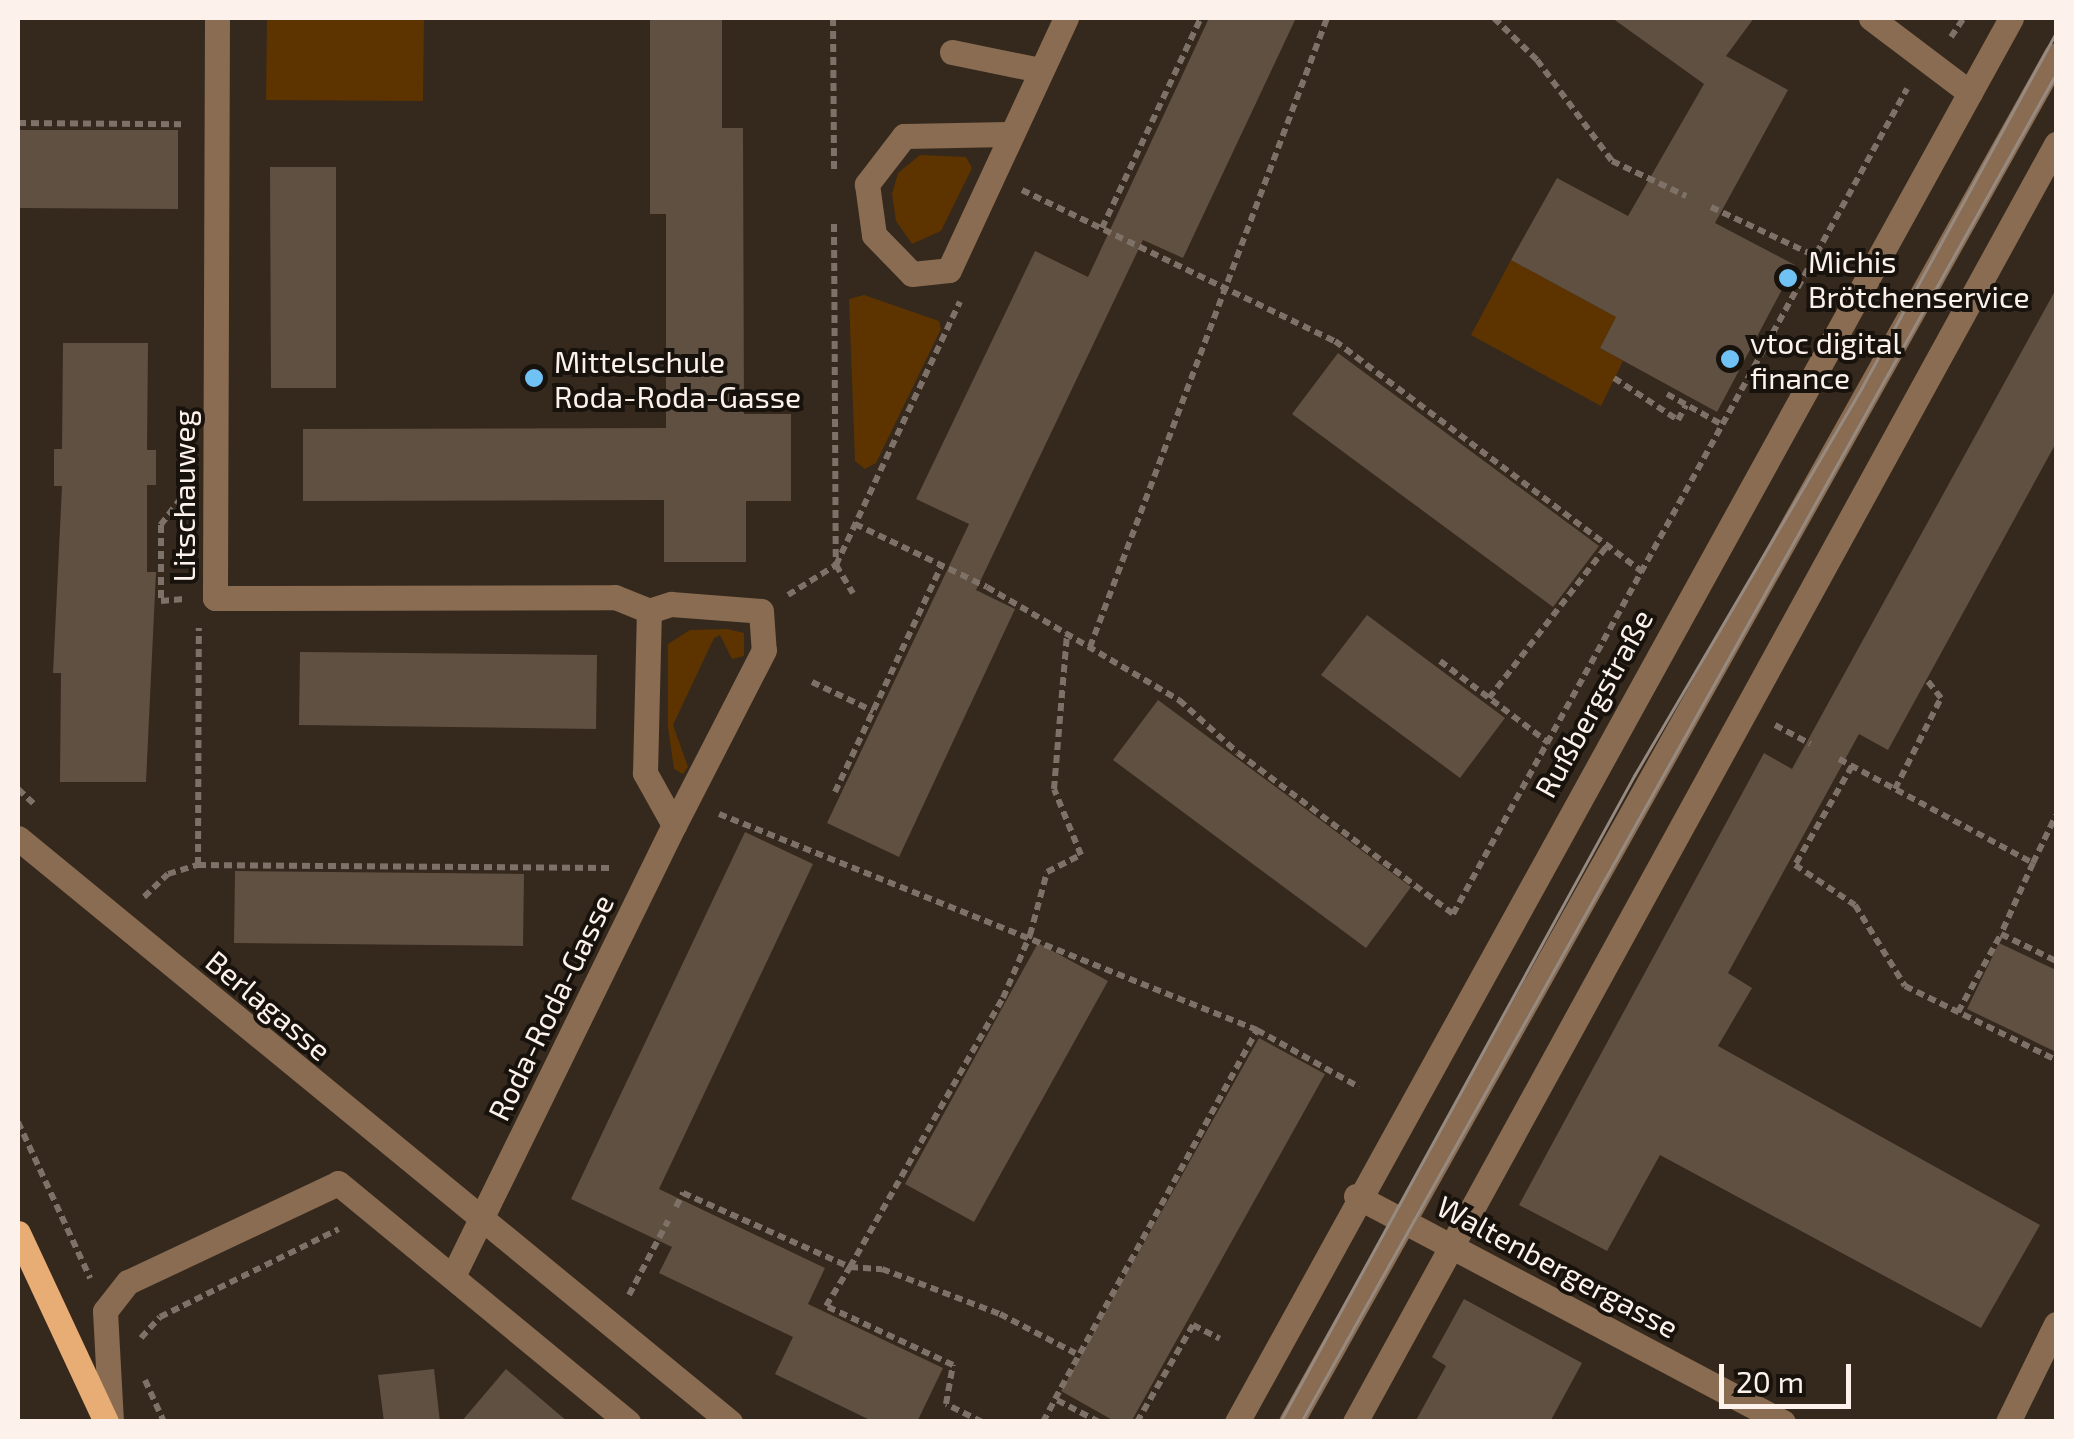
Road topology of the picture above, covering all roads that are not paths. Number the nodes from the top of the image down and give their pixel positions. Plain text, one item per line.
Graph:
1 (217, 18) edge
2 (1066, 18) edge
3 (1871, 18) edge
4 (2011, 18) edge
5 (952, 52) dead end
6 (2056, 55) edge
7 (1040, 70) junction
8 (1970, 92) junction
9 (1008, 134) junction
10 (2056, 144) edge
11 (648, 611) junction
12 (674, 826) junction
13 (18, 838) edge
14 (1356, 1196) junction
15 (485, 1216) junction
16 (1402, 1220) junction
17 (18, 1233) edge
18 (1456, 1248) junction
19 (454, 1274) junction
20 (2056, 1324) edge
21 (108, 1422) edge
22 (628, 1422) edge
23 (730, 1422) edge
24 (1236, 1422) edge
25 (1291, 1422) edge
26 (1355, 1422) edge
27 (1783, 1422) edge
28 (2008, 1422) edge

1 - 11 street, Litschauweg
2 - 7 street
3 - 8 street
4 - 8 street, Rußbergstraße
5 - 7 street
6 - 16 street
7 - 9 street
8 - 14 street, Rußbergstraße
9 - 9 street
10 - 18 street
11 - 12 street
11 - 12 street, Roda-Roda-Gasse
12 - 15 street, Roda-Roda-Gasse
13 - 15 street, Berlagasse
14 - 16 street, Waltenbergergasse
14 - 24 street, Rußbergstraße
15 - 19 street
15 - 23 street, Berlagasse
16 - 18 street, Waltenbergergasse
16 - 25 street
17 - 21 main road
18 - 26 street
18 - 27 street, Waltenbergergasse
19 - 21 street
19 - 22 street
20 - 28 street

